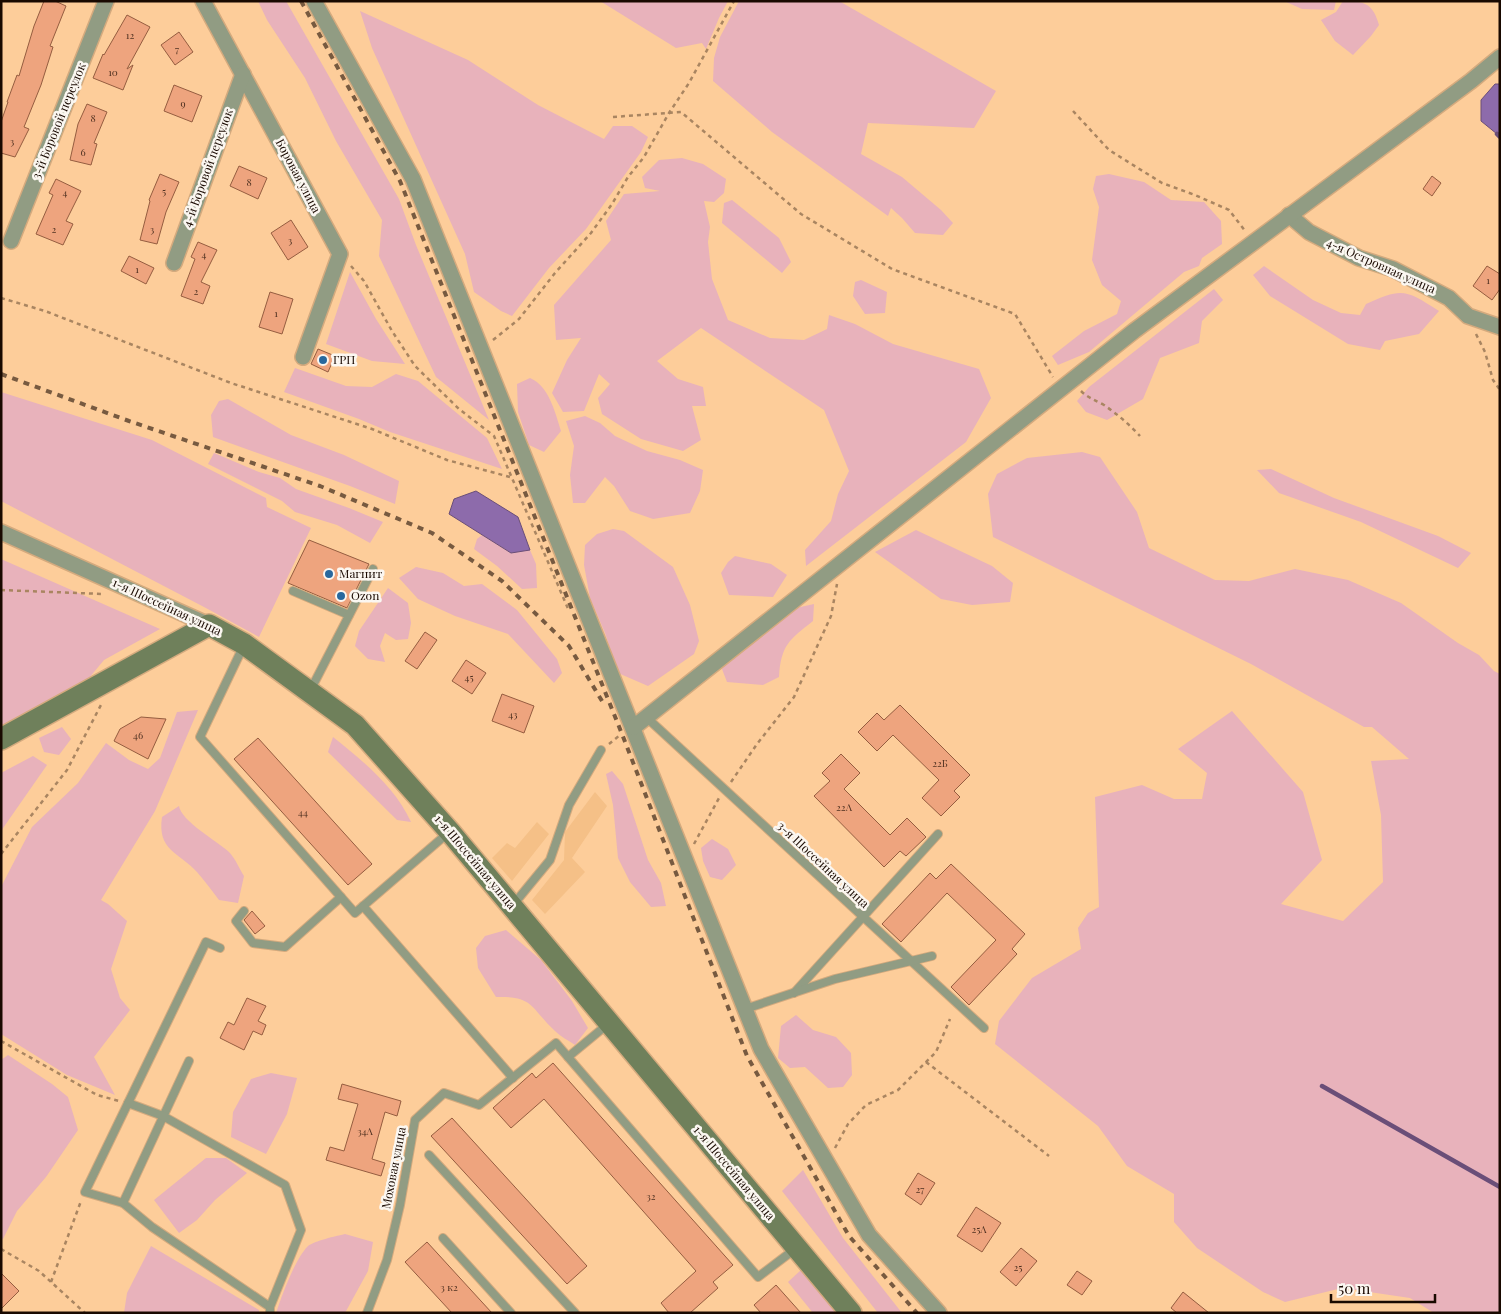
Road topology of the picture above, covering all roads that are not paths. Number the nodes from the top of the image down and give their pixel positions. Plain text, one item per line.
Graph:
1 (106, 1) edge
2 (203, 1) edge
3 (314, 1) edge
4 (1500, 57) edge
5 (243, 74) junction
6 (1289, 215) junction
7 (12, 241) dead end
8 (174, 262) dead end
9 (1500, 327) edge
10 (303, 357) dead end
11 (1, 532) edge
12 (373, 569) dead end
13 (293, 591) dead end
14 (349, 615) junction
15 (209, 625) junction
16 (244, 644) junction
17 (309, 692) junction
18 (646, 717) junction
19 (634, 727) junction
20 (1, 739) edge
21 (601, 750) road end
22 (450, 832) junction
23 (938, 834) dead end
24 (341, 897) junction
25 (363, 906) junction
26 (512, 906) junction
27 (244, 911) dead end
28 (863, 917) junction
29 (220, 948) dead end
30 (932, 956) dead end
31 (911, 961) junction
32 (794, 993) junction
33 (745, 1009) junction
34 (609, 1023) junction
35 (984, 1028) dead end
36 (568, 1057) junction
37 (189, 1061) dead end
38 (513, 1078) junction
39 (128, 1103) junction
40 (163, 1116) junction
41 (429, 1155) dead end
42 (123, 1203) junction
43 (443, 1238) dead end
44 (796, 1248) junction
45 (270, 1310) edge
46 (367, 1313) edge
47 (511, 1313) edge
48 (575, 1313) edge
49 (851, 1313) edge
50 (940, 1313) edge

1 - 7 street, 3-й Боровой переулок
2 - 5 street, Боровая улица
3 - 19 street
4 - 6 street
5 - 8 street, 4-й Боровой переулок
5 - 10 street, Боровая улица
6 - 9 street, 4-я Островная улица
6 - 18 street
11 - 15 street, 1-я Шоссейная улица
12 - 14 lane
13 - 14 lane
14 - 17 lane
15 - 16 street, 1-я Шоссейная улица
15 - 20 street
16 - 17 street, 1-я Шоссейная улица
16 - 24 lane
17 - 22 street, 1-я Шоссейная улица
18 - 19 street
18 - 28 lane, 3-я Шоссейная улица
19 - 33 street
21 - 26 lane
22 - 25 lane
22 - 26 street, 1-я Шоссейная улица
23 - 28 lane
24 - 25 lane
24 - 27 lane
25 - 38 lane
26 - 34 street, 1-я Шоссейная улица
28 - 31 lane, 3-я Шоссейная улица
28 - 32 lane
29 - 39 lane
30 - 31 lane
31 - 32 lane
31 - 35 lane, 3-я Шоссейная улица
32 - 33 lane
33 - 50 street
34 - 36 lane
34 - 44 street, 1-я Шоссейная улица
36 - 38 lane, Моховая улица
36 - 44 lane
37 - 40 lane
38 - 46 lane, Моховая улица
39 - 40 lane
39 - 42 lane
40 - 42 lane
40 - 45 lane
41 - 48 lane
42 - 45 lane
43 - 47 lane
44 - 49 street, 1-я Шоссейная улица

